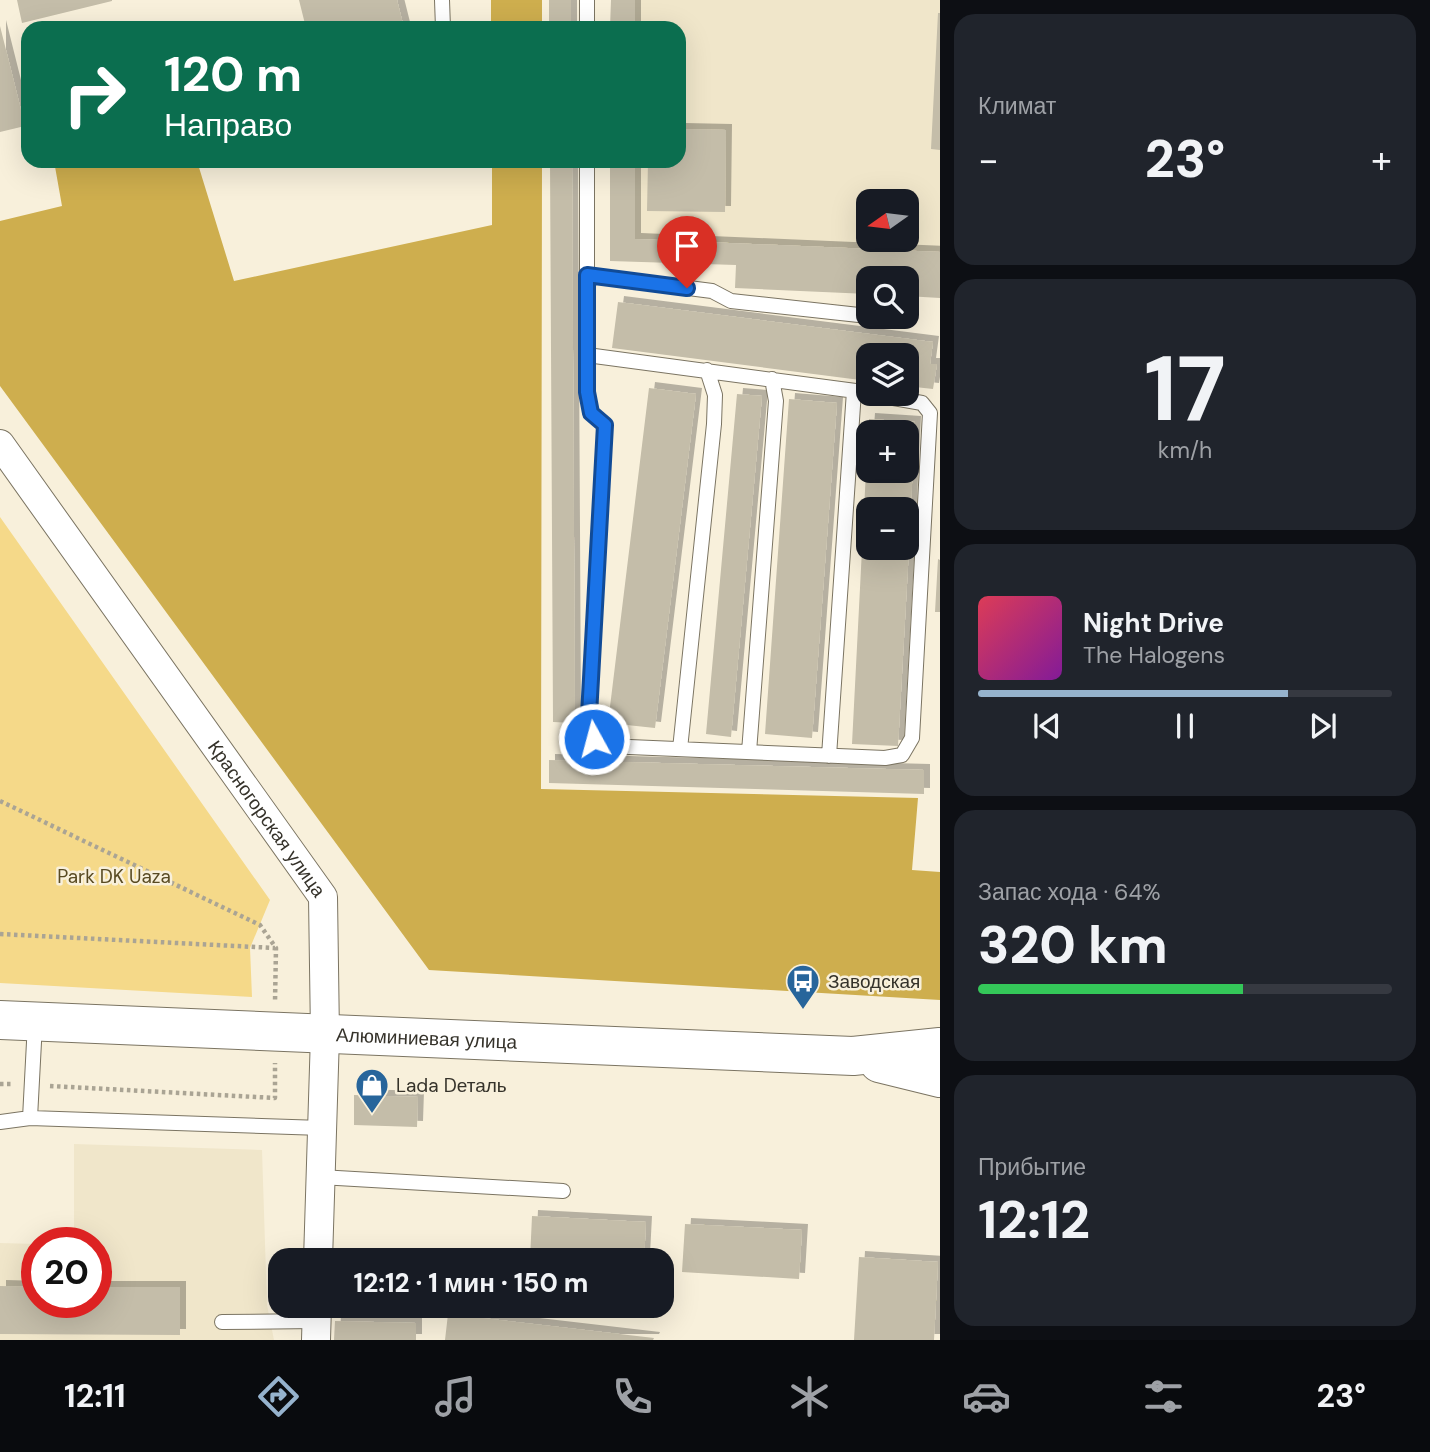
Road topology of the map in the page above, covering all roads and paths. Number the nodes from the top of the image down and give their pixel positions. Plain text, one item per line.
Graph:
1 (442, 0) edge
2 (587, 0) edge
3 (443, 21) edge
4 (587, 21) edge
5 (587, 168) edge
6 (587, 275) junction
7 (856, 315) edge
8 (587, 355) junction
9 (707, 370) junction
10 (772, 379) junction
11 (856, 392) edge
12 (919, 402) edge
13 (863, 406) edge
14 (0, 444) edge
15 (680, 749) junction
16 (749, 752) junction
17 (829, 756) junction
18 (0, 801) edge
19 (0, 934) edge
20 (276, 948) junction
21 (18, 1021) edge
22 (275, 1033) junction
23 (325, 1035) junction
24 (940, 1047) edge
25 (853, 1056) junction
26 (940, 1078) edge
27 (0, 1084) edge
28 (34, 1086) junction
29 (30, 1118) junction
30 (0, 1122) edge
31 (322, 1128) junction
32 (320, 1177) junction
33 (563, 1191) dead end
34 (318, 1248) edge
35 (222, 1322) dead end
36 (316, 1322) edge

1 - 3 lane
2 - 4 lane
5 - 6 lane
6 - 7 lane
6 - 8 lane
8 - 9 lane
8 - 15 lane
9 - 10 lane
9 - 15 lane
10 - 11 lane
10 - 16 lane
12 - 17 lane
13 - 17 lane
14 - 23 street, Красногорская улица
15 - 16 lane
16 - 17 lane
18 - 20 path
19 - 20 path
20 - 22 path
21 - 22 main road, Алюминиевая улица
21 - 28 lane
22 - 23 main road, Алюминиевая улица
22 - 28 path
23 - 25 main road, Алюминиевая улица
23 - 31 street, Красногорская улица
24 - 25 main road
25 - 26 main road
27 - 28 path
28 - 29 lane
29 - 30 lane
29 - 31 lane
31 - 32 street, Красногорская улица
32 - 33 lane
32 - 34 street, Красногорская улица
35 - 36 lane

